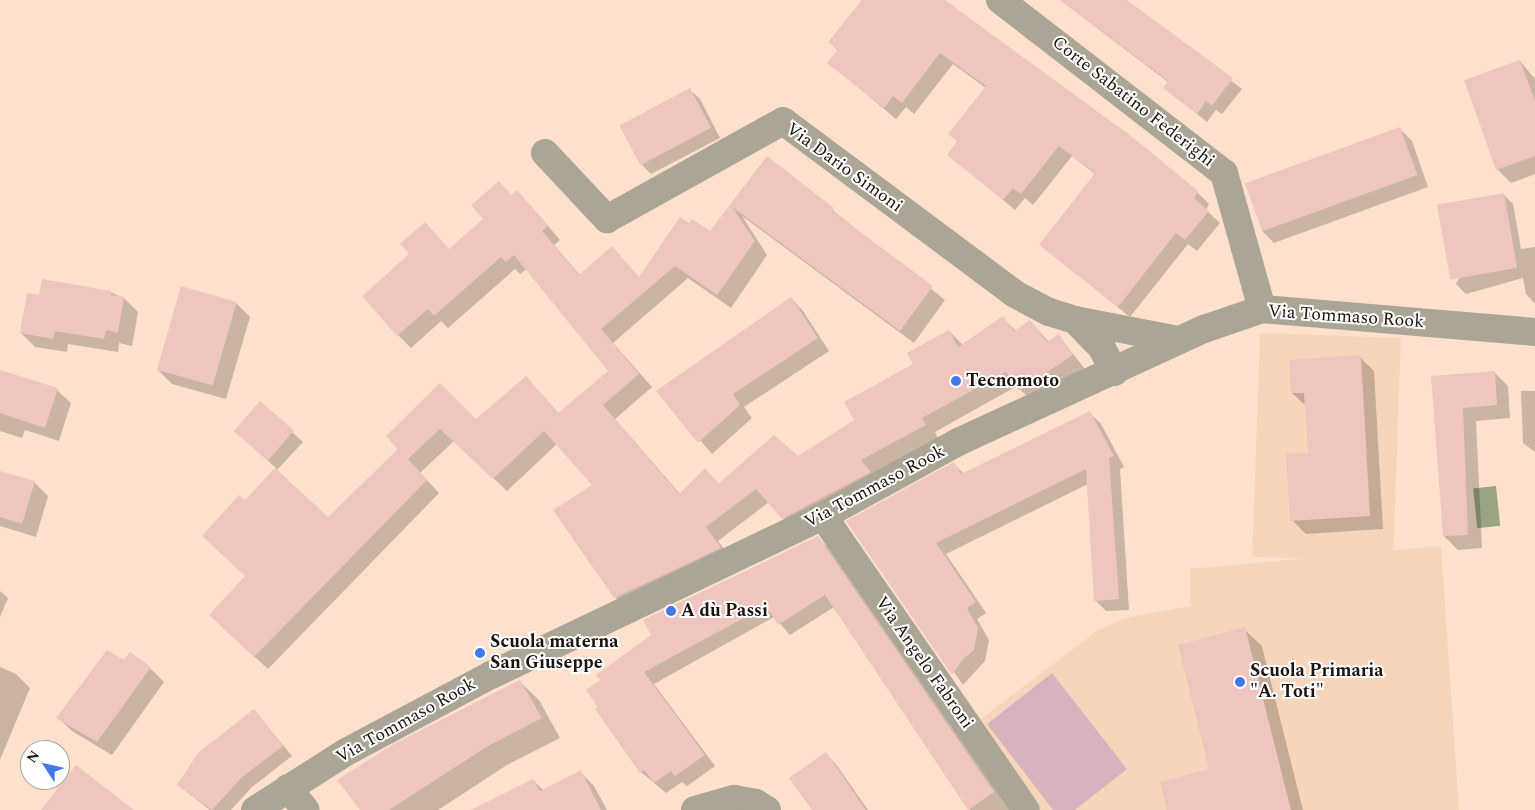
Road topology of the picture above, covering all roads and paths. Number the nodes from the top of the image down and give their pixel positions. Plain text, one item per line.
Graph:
1 (1000, 0) edge
2 (545, 153) dead end
3 (1262, 309) junction
4 (1075, 320) junction
5 (1535, 332) edge
6 (1178, 340) junction
7 (1114, 372) junction
8 (823, 516) junction
9 (288, 788) junction
10 (255, 810) edge
11 (306, 810) edge
12 (695, 810) edge
13 (767, 810) edge
14 (1026, 810) edge

1 - 3 street, Corte Sabatino Federighi
2 - 4 street, Via Dario Simoni
3 - 5 street, Via Tommaso Rook
3 - 6 street, Via Tommaso Rook
4 - 6 street, Via Dario Simoni
4 - 7 street, Via Dario Simoni
6 - 7 street, Via Tommaso Rook
7 - 8 street, Via Tommaso Rook
8 - 9 street, Via Tommaso Rook
8 - 14 street, Via Angelo Fabroni
9 - 10 street, Via Tommaso Rook
9 - 11 street
12 - 13 street

